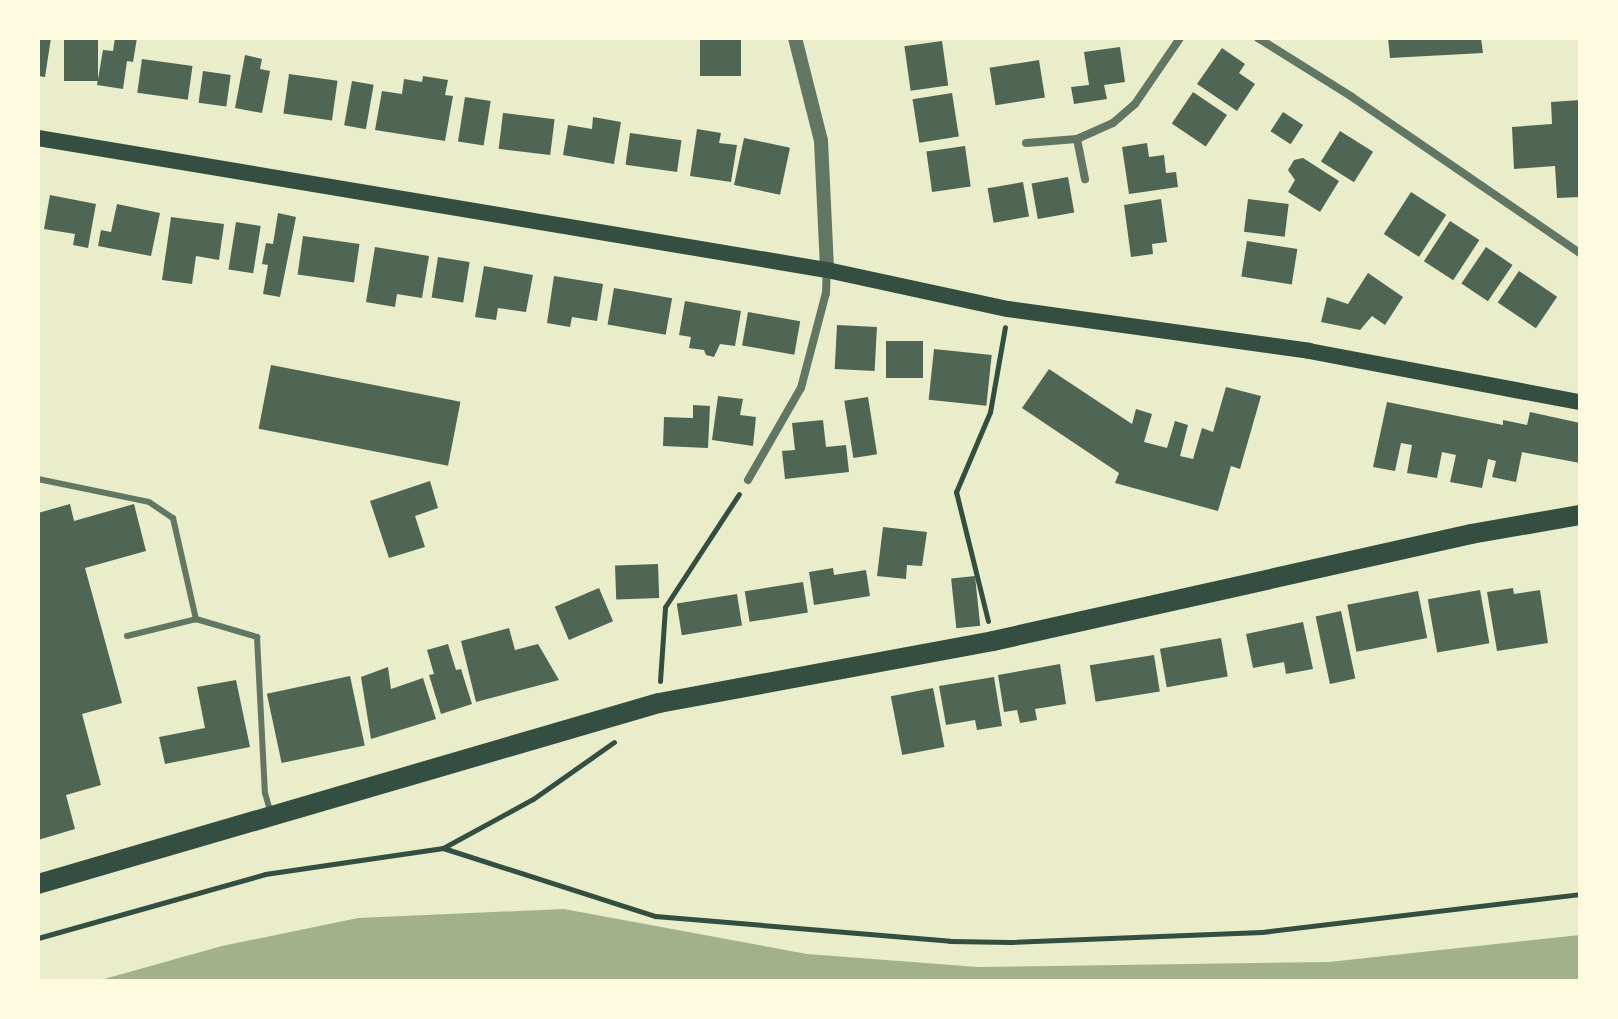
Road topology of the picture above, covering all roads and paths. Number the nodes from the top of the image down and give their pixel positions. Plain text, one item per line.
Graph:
1 (795, 38) edge
2 (1180, 38) edge
3 (1258, 38) edge
4 (38, 138) edge
5 (1077, 139) junction
6 (1026, 143) dead end
7 (1085, 179) dead end
8 (1580, 253) edge
9 (827, 270) junction
10 (1008, 309) junction
11 (1580, 402) edge
12 (38, 479) edge
13 (748, 480) joint
14 (1580, 515) edge
15 (196, 619) junction
16 (127, 636) dead end
17 (993, 641) junction
18 (659, 703) junction
19 (623, 737) dead end
20 (273, 818) junction
21 (443, 848) junction
22 (38, 884) edge
23 (1580, 894) edge
24 (38, 938) edge

1 - 9 street
2 - 5 street
3 - 8 street
4 - 9 main road
5 - 6 street
5 - 7 street
9 - 10 main road
9 - 13 street
10 - 11 main road
10 - 17 path
12 - 15 lane
13 - 18 path
14 - 17 main road
15 - 16 lane
15 - 20 lane
17 - 18 main road
18 - 20 main road
19 - 21 path
20 - 22 main road
21 - 23 path
21 - 24 path

